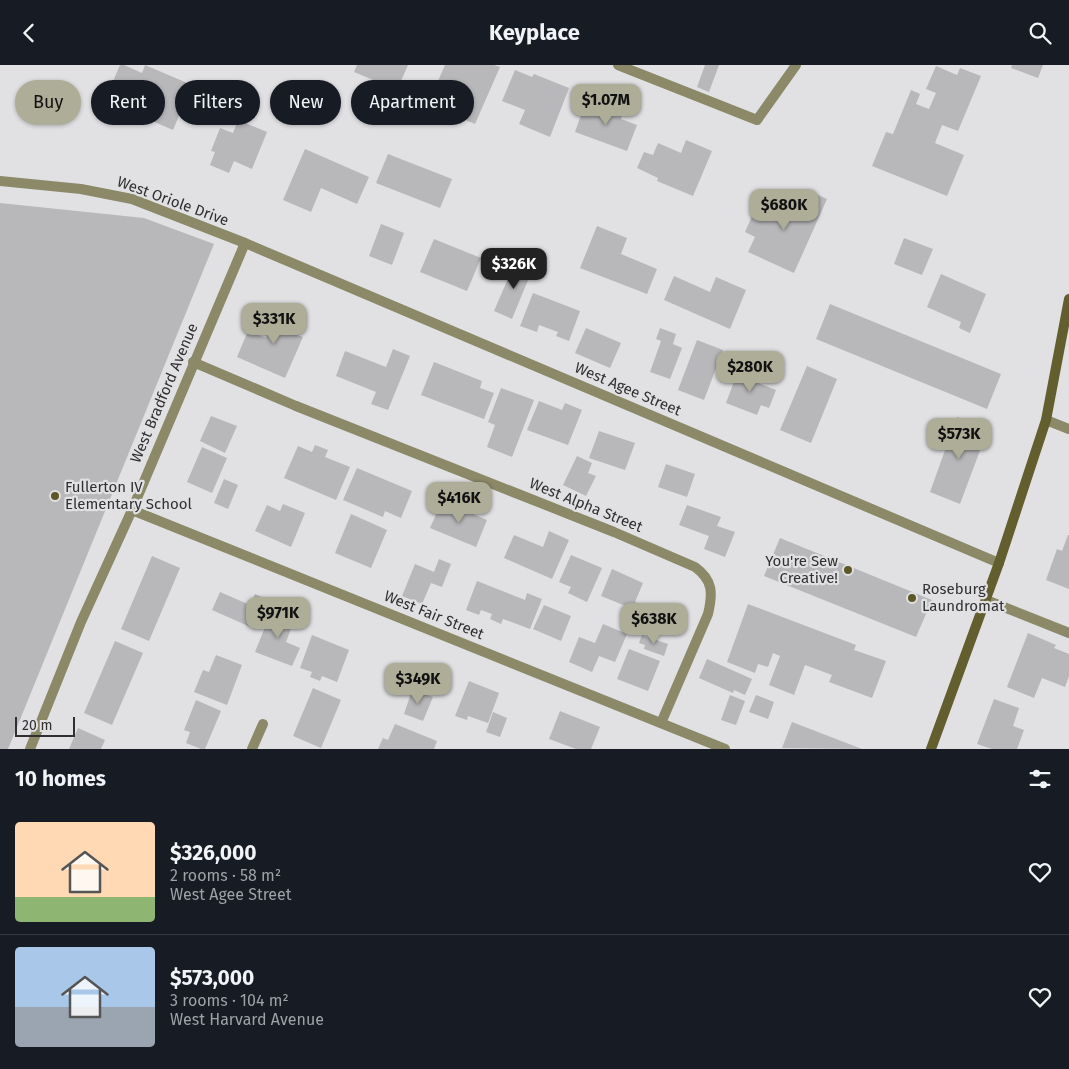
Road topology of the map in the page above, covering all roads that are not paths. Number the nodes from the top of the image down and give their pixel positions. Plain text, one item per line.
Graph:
1 (618, 65) edge
2 (796, 65) edge
3 (0, 181) edge
4 (245, 243) junction
5 (1069, 299) edge
6 (1068, 314) edge
7 (193, 363) junction
8 (1046, 420) junction
9 (1069, 429) edge
10 (132, 510) junction
11 (999, 563) junction
12 (986, 600) junction
13 (1069, 633) edge
14 (661, 723) junction
15 (263, 724) dead end
16 (30, 749) edge
17 (252, 749) edge
18 (725, 749) edge
19 (930, 749) edge

1 - 2 street
3 - 4 street, West Oriole Drive
4 - 7 street, West Bradford Avenue
4 - 11 street, West Agee Street
5 - 6 main road
6 - 8 main road
7 - 10 street, West Bradford Avenue
7 - 14 street, West Alpha Street
8 - 9 street
8 - 11 main road
10 - 14 street, West Fair Street
10 - 16 street, West Bradford Avenue
11 - 12 main road
12 - 13 street
12 - 19 main road
14 - 18 street, West Fair Street
15 - 17 street

